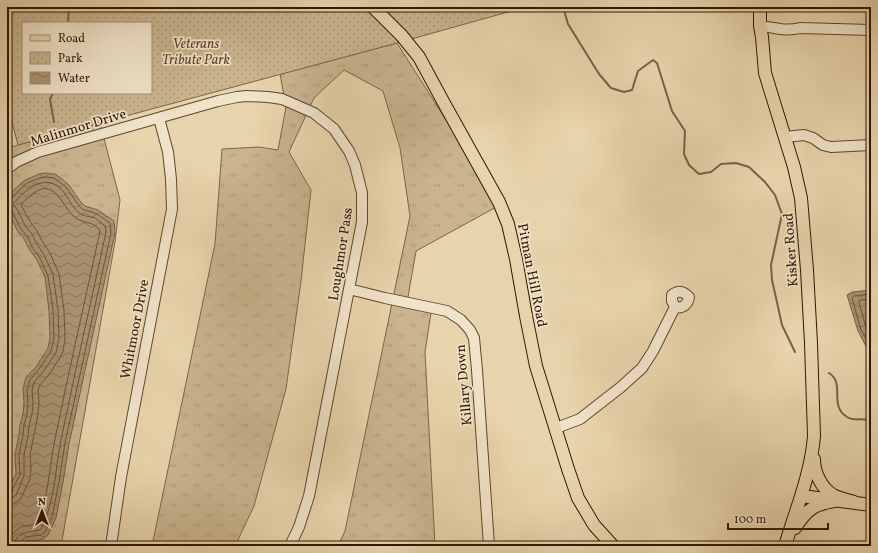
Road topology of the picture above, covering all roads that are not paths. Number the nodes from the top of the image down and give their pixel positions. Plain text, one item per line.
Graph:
1 (373, 7) edge
2 (760, 7) edge
3 (765, 26) junction
4 (871, 30) edge
5 (159, 118) junction
6 (785, 137) junction
7 (871, 145) edge
8 (7, 169) edge
9 (349, 289) junction
10 (675, 308) dead end
11 (556, 428) junction
12 (813, 449) junction
13 (802, 496) junction
14 (839, 500) junction
15 (854, 502) junction
16 (871, 505) edge
17 (785, 545) edge
18 (111, 546) edge
19 (290, 546) edge
20 (489, 546) edge
21 (613, 546) edge

1 - 11 main road, Pitman Hill Road
2 - 3 main road, Kisker Road
3 - 4 street
3 - 6 main road, Kisker Road
5 - 8 street, Malinmor Drive
5 - 9 street, Loughmor Pass
5 - 18 street, Whitmoor Drive
6 - 7 street
6 - 12 main road, Kisker Road
9 - 19 street, Loughmor Pass
9 - 20 street, Killary Down
10 - 11 street
11 - 21 main road, Pitman Hill Road
12 - 13 main road, Kisker Road
12 - 15 main road
13 - 14 main road
13 - 17 main road, Kisker Road
14 - 15 main road
14 - 17 main road
15 - 16 main road

